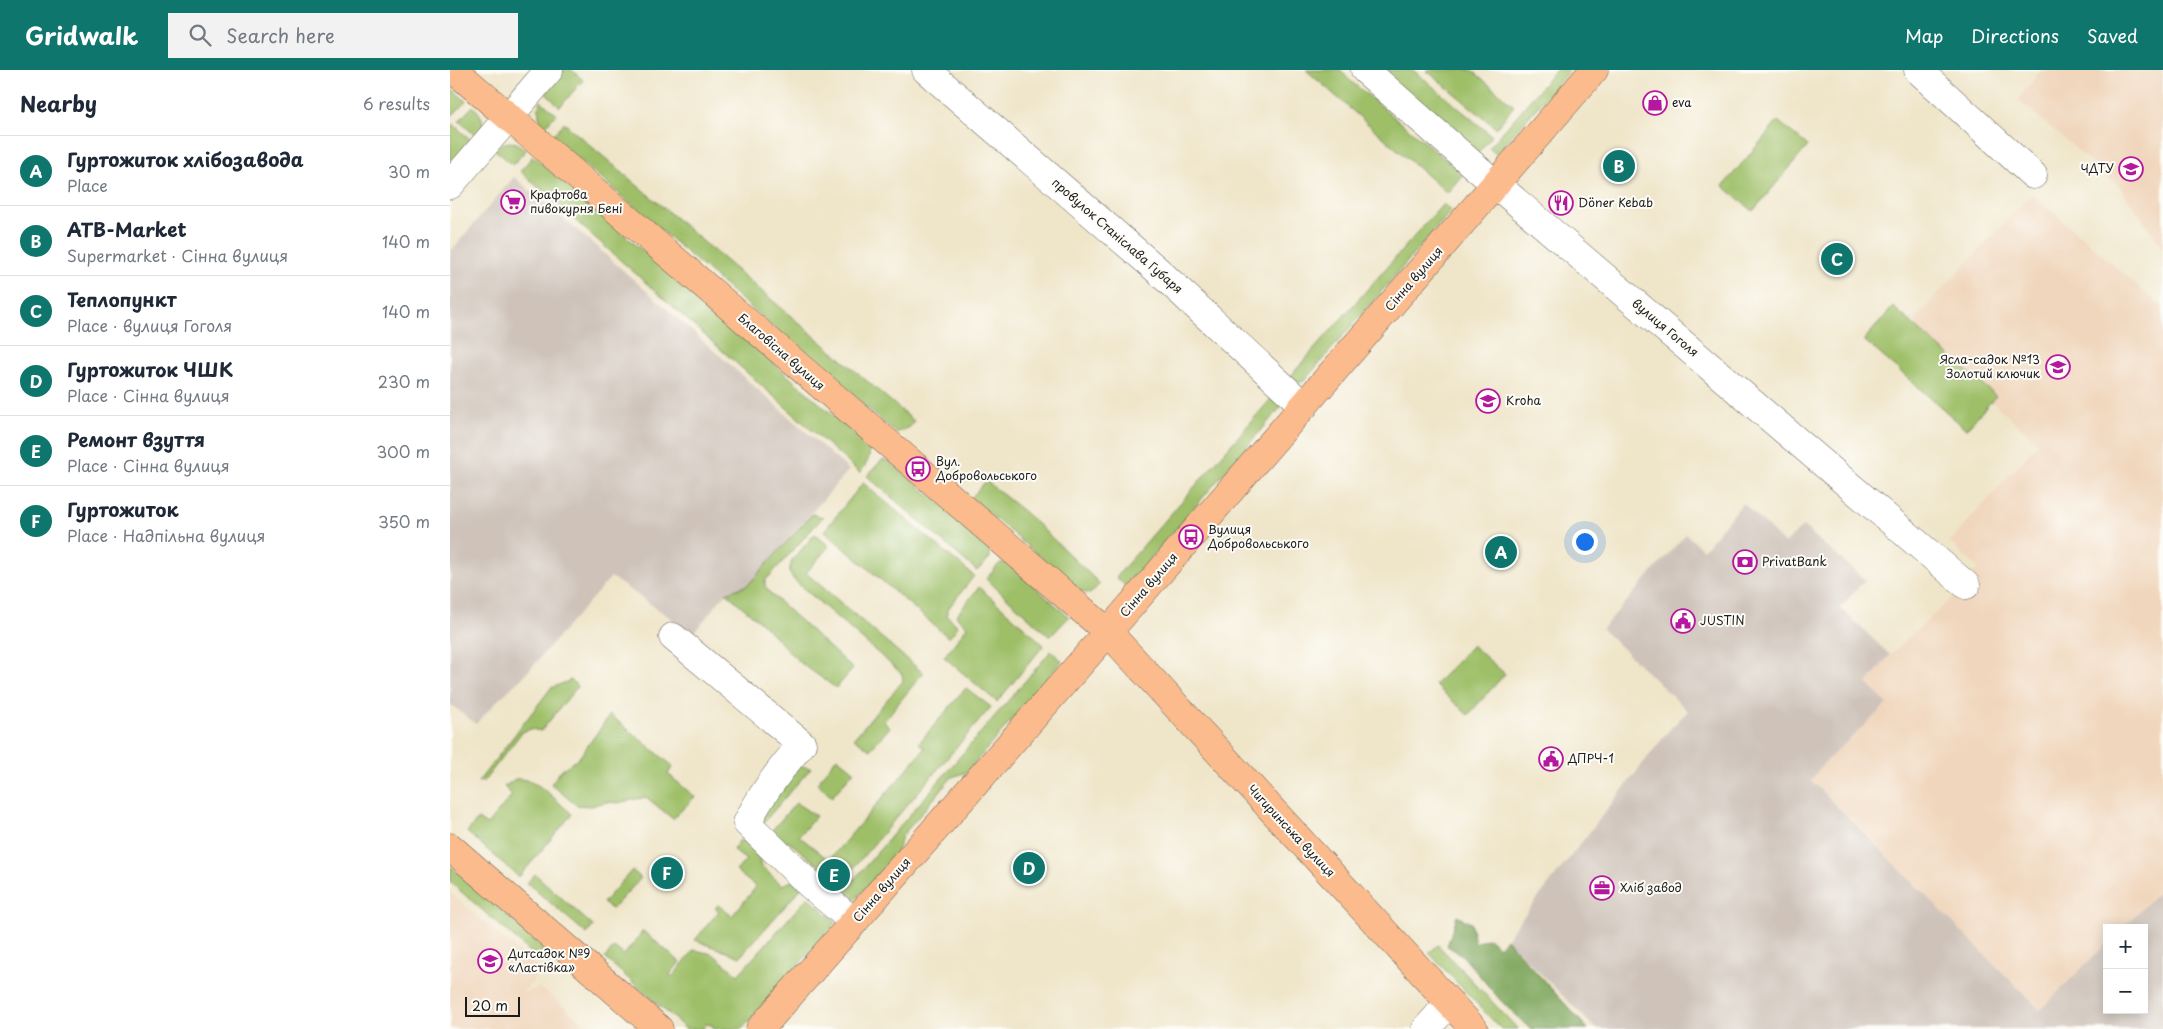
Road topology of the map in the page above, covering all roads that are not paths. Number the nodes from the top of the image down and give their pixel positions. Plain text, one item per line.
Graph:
1 (454, 70) edge
2 (549, 70) edge
3 (926, 70) edge
4 (1365, 70) edge
5 (1594, 70) edge
6 (1918, 70) edge
7 (509, 117) junction
8 (2034, 175) dead end
9 (1496, 184) junction
10 (450, 185) edge
11 (1304, 406) junction
12 (1966, 585) dead end
13 (1108, 632) junction
14 (673, 637) dead end
15 (450, 847) edge
16 (854, 922) junction
17 (1449, 1003) junction
18 (659, 1029) edge
19 (760, 1029) edge
20 (1426, 1029) edge
21 (1474, 1029) edge

1 - 7 main road, Благовісна вулиця
2 - 7 street
3 - 11 street, провулок Станіслава Губаря
4 - 9 street, вулиця Гоголя
5 - 9 main road, Сінна вулиця
6 - 8 street
7 - 10 street
7 - 13 main road, Благовісна вулиця
9 - 11 main road, Сінна вулиця
9 - 12 street, вулиця Гоголя
11 - 13 main road, Сінна вулиця
13 - 16 main road, Сінна вулиця
13 - 17 main road, Чигиринська вулиця
14 - 16 street
15 - 18 main road
16 - 19 main road, Сінна вулиця
17 - 20 street
17 - 21 main road, Чигиринська вулиця

